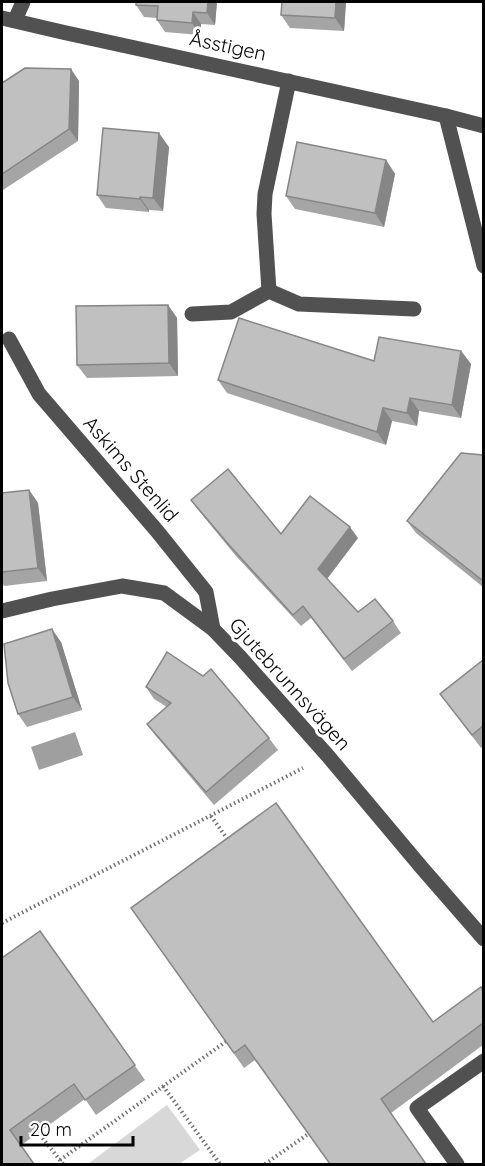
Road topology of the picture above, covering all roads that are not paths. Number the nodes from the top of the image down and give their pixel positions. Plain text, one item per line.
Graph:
1 (23, 2) edge
2 (8, 19) edge
3 (289, 81) junction
4 (446, 116) junction
5 (483, 126) edge
6 (483, 266) edge
7 (269, 291) junction
8 (414, 309) dead end
9 (192, 314) dead end
10 (9, 339) dead end
11 (2, 611) edge
12 (213, 630) junction
13 (483, 939) edge
14 (483, 1061) edge
15 (457, 1164) edge

1 - 2 street
2 - 3 street, Åsstigen
3 - 4 street, Åsstigen
3 - 7 street
4 - 5 street, Åsstigen
4 - 6 street
7 - 8 street
7 - 9 street
10 - 12 street, Askims Stenlid
11 - 12 street, Gjutebrunnsvägen
12 - 13 street, Gjutebrunnsvägen
14 - 15 street

